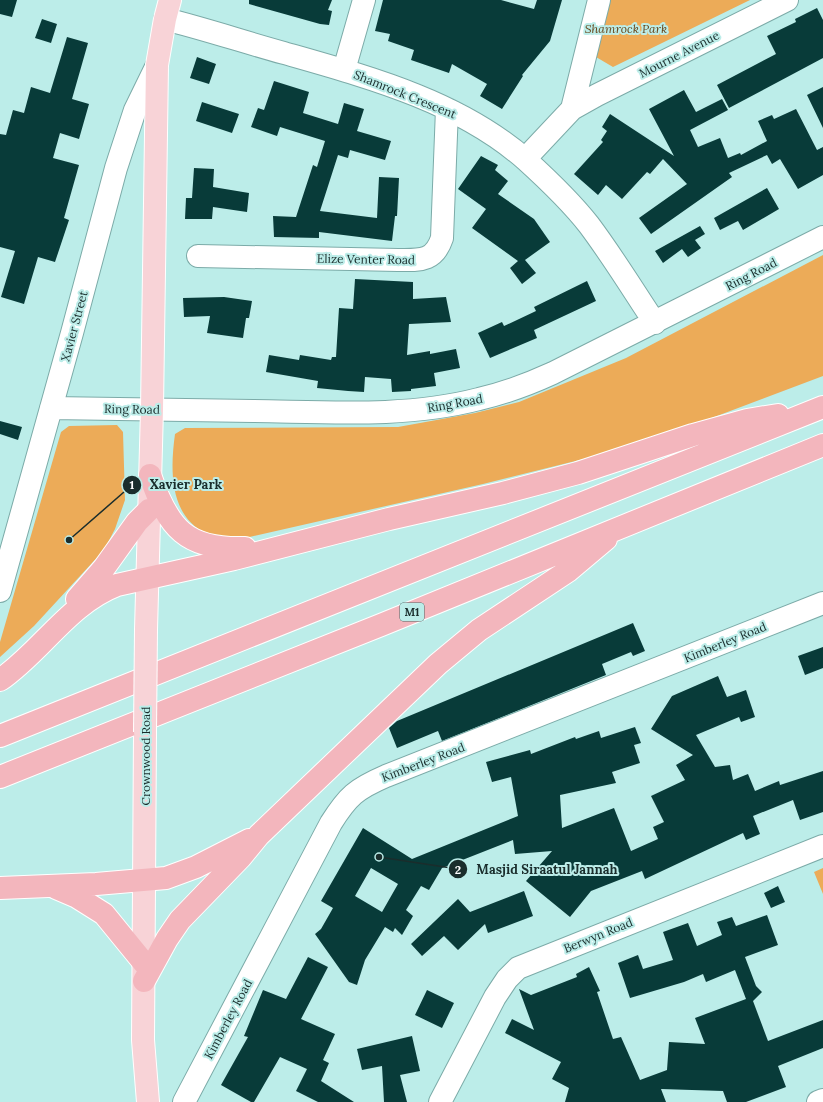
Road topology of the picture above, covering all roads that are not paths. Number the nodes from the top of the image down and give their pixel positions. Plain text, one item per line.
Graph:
1 (364, 0) edge
2 (599, 0) edge
3 (787, 0) edge
4 (168, 10) edge
5 (157, 65) junction
6 (344, 70) junction
7 (447, 109) junction
8 (572, 109) junction
9 (525, 160) junction
10 (823, 237) edge
11 (198, 256) dead end
12 (656, 323) junction
13 (50, 408) junction
14 (821, 408) edge
15 (152, 409) junction
16 (823, 445) edge
17 (150, 475) junction
18 (149, 510) junction
19 (624, 525) junction
20 (277, 548) junction
21 (147, 577) junction
22 (0, 590) edge
23 (823, 603) edge
24 (66, 617) junction
25 (0, 680) edge
26 (0, 736) edge
27 (0, 777) edge
28 (259, 835) junction
29 (823, 846) edge
30 (144, 881) junction
31 (53, 886) junction
32 (0, 888) edge
33 (144, 972) junction
34 (823, 1100) edge
35 (148, 1102) edge
36 (184, 1102) edge
37 (440, 1102) edge
38 (818, 1102) edge

1 - 6 street
2 - 8 street
3 - 8 street, Mourne Avenue
4 - 5 main road, Xavier Street
4 - 6 street, Shamrock Crescent
5 - 13 street, Xavier Street
5 - 15 main road, Xavier Street
6 - 7 street, Shamrock Crescent
7 - 9 street, Shamrock Crescent
7 - 11 street, Elize Venter Road
8 - 9 street
9 - 12 street, Shamrock Crescent
10 - 12 street, Ring Road
12 - 15 street, Ring Road
13 - 15 street, Ring Road
13 - 22 street, Xavier Street
14 - 20 highway
14 - 26 highway
15 - 17 main road, Crownwood Road
16 - 19 highway, M1
17 - 18 main road, Crownwood Road
17 - 20 highway
18 - 21 main road, Crownwood Road
18 - 24 highway
19 - 27 highway, M1
19 - 28 highway
20 - 21 highway
21 - 24 highway
21 - 30 main road, Crownwood Road, bridge
23 - 36 street, Kimberley Road
24 - 25 highway
28 - 30 highway
28 - 33 highway
29 - 37 street, Berwyn Road
30 - 31 highway
30 - 33 main road, Crownwood Road
31 - 32 highway
31 - 33 highway
33 - 35 main road, Crownwood Road
34 - 38 street

